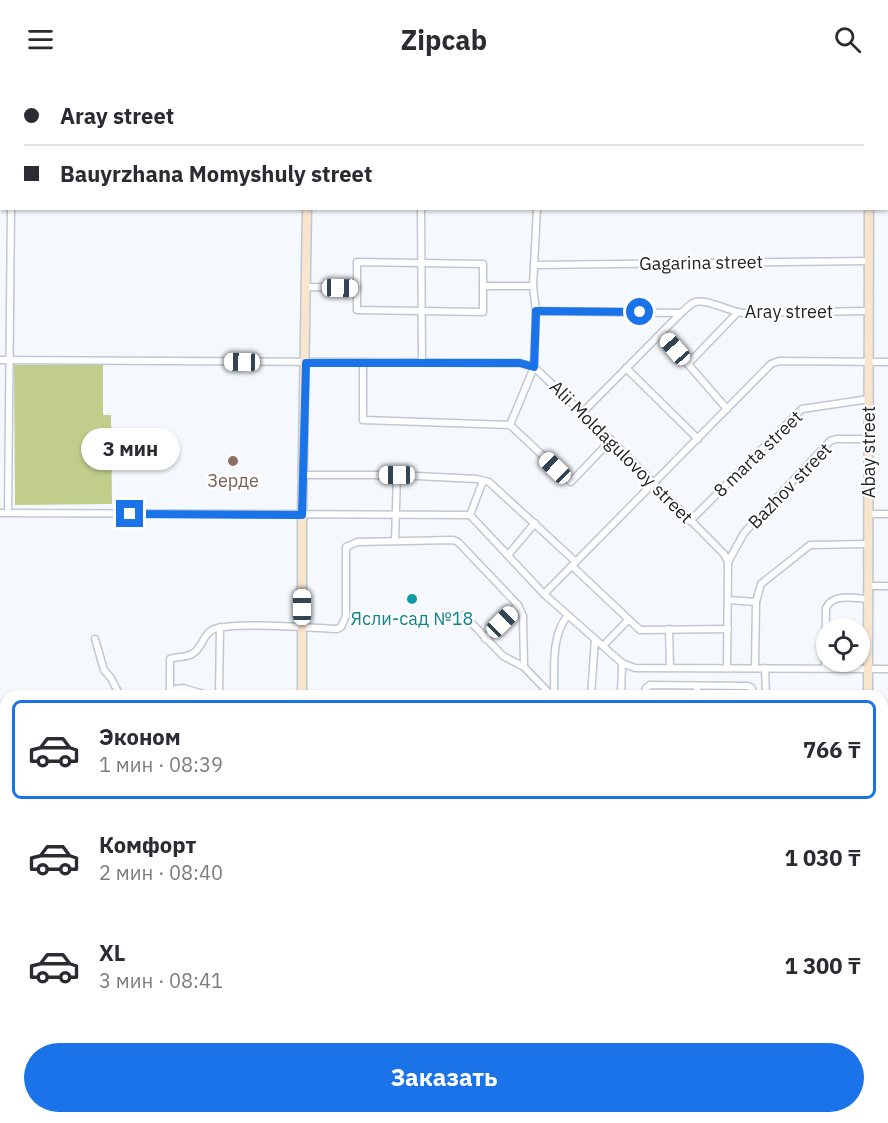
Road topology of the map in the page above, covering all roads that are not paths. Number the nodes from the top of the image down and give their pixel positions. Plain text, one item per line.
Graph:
1 (11, 210) edge
2 (307, 210) edge
3 (421, 210) edge
4 (537, 210) edge
5 (869, 210) edge
6 (868, 261) junction
7 (421, 264) junction
8 (534, 265) junction
9 (483, 286) junction
10 (534, 286) junction
11 (306, 287) junction
12 (357, 288) junction
13 (422, 311) junction
14 (536, 311) junction
15 (868, 311) junction
16 (738, 312) junction
17 (681, 313) junction
18 (661, 333) junction
19 (0, 360) edge
20 (9, 360) junction
21 (422, 361) junction
22 (869, 361) junction
23 (363, 362) junction
24 (888, 362) edge
25 (306, 363) junction
26 (688, 364) junction
27 (534, 367) junction
28 (626, 368) junction
29 (869, 399) junction
30 (727, 409) junction
31 (583, 412) junction
32 (510, 425) junction
33 (698, 439) junction
34 (869, 439) junction
35 (611, 440) junction
36 (303, 475) junction
37 (397, 475) junction
38 (483, 481) junction
39 (654, 484) junction
40 (0, 513) edge
41 (8, 513) junction
42 (869, 514) junction
43 (888, 514) edge
44 (302, 515) junction
45 (396, 515) junction
46 (470, 516) junction
47 (690, 520) junction
48 (535, 523) junction
49 (395, 541) junction
50 (868, 544) junction
51 (508, 555) junction
52 (729, 562) junction
53 (574, 564) junction
54 (868, 586) junction
55 (888, 586) edge
56 (544, 594) junction
57 (868, 598) junction
58 (728, 600) junction
59 (756, 602) junction
60 (518, 605) junction
61 (464, 615) dead end
62 (568, 615) junction
63 (826, 618) edge
64 (868, 618) edge
65 (628, 620) junction
66 (220, 627) junction
67 (302, 628) junction
68 (728, 629) junction
69 (669, 630) junction
70 (95, 639) dead end
71 (485, 639) junction
72 (595, 639) junction
73 (603, 646) junction
74 (622, 663) junction
75 (524, 667) junction
76 (670, 668) junction
77 (728, 668) junction
78 (755, 668) junction
79 (765, 668) junction
80 (816, 668) edge
81 (870, 669) edge
82 (888, 669) edge
83 (868, 672) edge
84 (697, 686) junction
85 (117, 690) edge
86 (170, 690) edge
87 (170, 690) edge
88 (190, 690) edge
89 (219, 690) edge
90 (302, 690) edge
91 (547, 690) edge
92 (553, 690) edge
93 (591, 690) edge
94 (621, 690) edge
95 (645, 690) edge
96 (697, 690) edge
97 (752, 690) edge
98 (766, 690) edge
99 (868, 690) edge

1 - 20 street
2 - 11 street
3 - 7 street
4 - 8 street
5 - 6 street, Abay street
6 - 8 street, Gagarina street
6 - 15 street, Abay street
7 - 9 street
7 - 12 street
7 - 13 street
8 - 10 street
9 - 10 street
9 - 13 street
10 - 14 street
11 - 12 street
11 - 25 street
12 - 13 street
13 - 21 street
14 - 17 street, Aray street
14 - 27 street
15 - 16 street, Aray street
15 - 22 street, Abay street
16 - 17 street, Aray street
16 - 26 street
17 - 18 street
18 - 26 street
18 - 28 street
19 - 20 street, Alii Moldagulovoy street
20 - 25 street, Alii Moldagulovoy street
20 - 41 street
21 - 23 street, Alii Moldagulovoy street
21 - 27 street, Alii Moldagulovoy street
22 - 24 street
22 - 29 street, Abay street
22 - 30 street
23 - 25 street, Alii Moldagulovoy street
23 - 32 street
25 - 36 street
26 - 30 street
27 - 31 street, Alii Moldagulovoy street
27 - 32 street
28 - 31 street
28 - 33 street
29 - 34 street, Abay street
29 - 47 street, 8 marta street
30 - 33 street
31 - 35 street, Alii Moldagulovoy street
32 - 35 street
33 - 39 street
34 - 42 street, Abay street
34 - 52 street, Bazhov street
35 - 39 street, Alii Moldagulovoy street
36 - 37 street
36 - 44 street
37 - 38 street
37 - 45 street
38 - 46 street
38 - 48 street
39 - 47 street, Alii Moldagulovoy street
39 - 53 street
40 - 41 street
41 - 44 street
42 - 43 street
42 - 50 street, Abay street
44 - 45 street
44 - 67 street
45 - 46 street
45 - 49 street
46 - 51 street
47 - 52 street, Alii Moldagulovoy street
48 - 51 street
48 - 53 street
49 - 60 street
49 - 67 street
50 - 54 street, Abay street
50 - 59 street
51 - 56 street
52 - 58 street
53 - 56 street
53 - 65 street
54 - 55 street
54 - 57 street, Abay street
56 - 62 street
57 - 63 street
57 - 64 street, Abay street
58 - 59 street
58 - 68 street
59 - 78 street
60 - 71 street
60 - 75 street
61 - 71 street
62 - 72 street
62 - 92 street
65 - 69 street
65 - 73 street
66 - 67 street
66 - 87 street
66 - 89 street
67 - 90 street
68 - 69 street
68 - 77 street
69 - 76 street
70 - 85 street
71 - 75 street
72 - 73 street
72 - 93 street
73 - 74 street
74 - 76 street
74 - 94 street
75 - 91 street
76 - 77 street
77 - 78 street
78 - 79 street
79 - 80 street
79 - 98 street
81 - 82 street
83 - 99 street, Abay street
84 - 95 street
84 - 96 street
84 - 97 street
86 - 88 street

